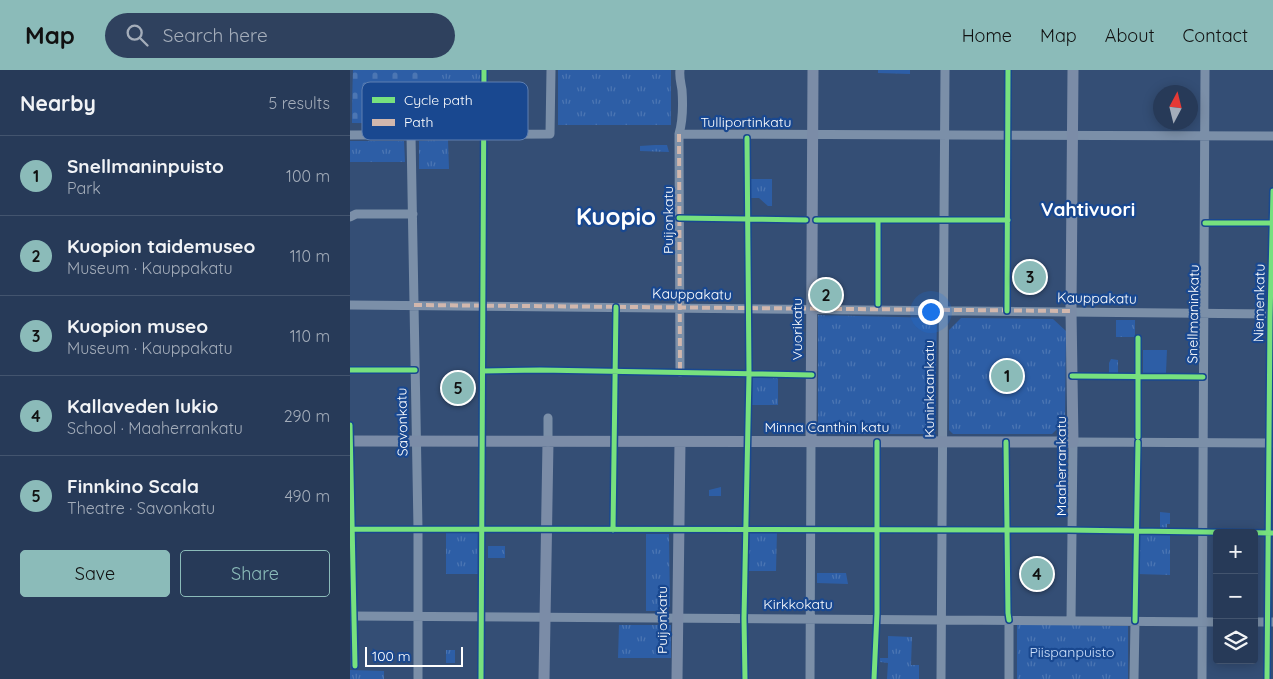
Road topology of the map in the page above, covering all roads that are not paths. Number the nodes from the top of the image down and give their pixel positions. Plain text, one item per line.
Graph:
1 (551, 70) edge
2 (680, 70) edge
3 (812, 70) edge
4 (945, 70) edge
5 (1074, 70) edge
6 (1205, 70) edge
7 (812, 133) junction
8 (528, 134) edge
9 (679, 134) junction
10 (945, 134) junction
11 (1073, 135) junction
12 (1206, 136) junction
13 (1273, 136) edge
14 (411, 140) edge
15 (413, 214) junction
16 (350, 217) edge
17 (350, 304) edge
18 (414, 305) junction
19 (680, 307) junction
20 (809, 309) junction
21 (944, 310) junction
22 (1071, 312) junction
23 (1204, 313) junction
24 (1273, 314) edge
25 (680, 372) dead end
26 (548, 418) dead end
27 (350, 442) edge
28 (416, 442) junction
29 (548, 442) junction
30 (680, 442) junction
31 (811, 442) junction
32 (943, 442) junction
33 (1072, 442) junction
34 (1203, 442) junction
35 (1273, 443) edge
36 (350, 616) edge
37 (418, 616) junction
38 (545, 617) junction
39 (677, 617) junction
40 (810, 618) junction
41 (942, 619) junction
42 (1009, 620) junction
43 (1071, 620) junction
44 (1135, 621) junction
45 (1202, 622) junction
46 (1213, 622) edge
47 (1258, 622) edge
48 (1273, 622) edge
49 (418, 679) edge
50 (544, 679) edge
51 (677, 679) edge
52 (810, 679) edge
53 (942, 679) edge
54 (1009, 679) edge
55 (1134, 679) edge
56 (1202, 679) edge

1 - 8 street
2 - 9 street, Puijonkatu
3 - 7 main road, Vuorikatu
4 - 10 street, Kuninkaankatu
5 - 11 main road, Maaherrankatu
6 - 12 street, Snellmaninkatu
7 - 9 street, Tulliportinkatu
7 - 10 street, Tulliportinkatu
7 - 20 main road, Vuorikatu
9 - 19 street, Puijonkatu
10 - 11 street, Tulliportinkatu
10 - 21 street, Kuninkaankatu
11 - 12 street, Tulliportinkatu
11 - 22 main road, Maaherrankatu
12 - 13 street, Tulliportinkatu
12 - 23 street, Snellmaninkatu
14 - 15 street, Savonkatu
15 - 16 street
15 - 18 street, Savonkatu
17 - 18 street, Kauppakatu
18 - 19 street, Kauppakatu
18 - 28 street, Savonkatu
19 - 20 street, Kauppakatu
19 - 25 street, Puijonkatu
20 - 21 street, Kauppakatu
20 - 31 main road, Vuorikatu
21 - 22 street, Kauppakatu
21 - 32 street, Kuninkaankatu
22 - 23 street, Kauppakatu
22 - 33 main road, Maaherrankatu
23 - 24 street, Kauppakatu
23 - 34 street, Snellmaninkatu
26 - 29 street
27 - 28 main road, Minna Canthin katu
28 - 29 main road, Minna Canthin katu
28 - 37 street, Savonkatu
29 - 30 main road, Minna Canthin katu
29 - 38 main road
30 - 31 main road, Minna Canthin katu
30 - 39 main road, Puijonkatu
31 - 32 main road, Minna Canthin katu
31 - 40 street, Vuorikatu
32 - 33 main road, Minna Canthin katu
32 - 41 street, Kuninkaankatu
33 - 34 street, Minna Canthin katu
33 - 43 street, Maaherrankatu
34 - 35 street, Minna Canthin katu
34 - 45 street, Snellmaninkatu
36 - 37 street, Kirkkokatu
37 - 38 street, Kirkkokatu
37 - 49 street, Savonkatu
38 - 39 street, Kirkkokatu
38 - 50 main road
39 - 40 street, Kirkkokatu
39 - 51 main road, Puijonkatu
40 - 41 street, Kirkkokatu
40 - 52 street, Vuorikatu
41 - 42 street, Kirkkokatu
41 - 53 street, Kuninkaankatu
42 - 43 street, Kirkkokatu
42 - 54 street
43 - 44 street, Kirkkokatu
44 - 45 street, Kirkkokatu
44 - 55 street
45 - 46 street, Kirkkokatu
45 - 56 street, Snellmaninkatu
47 - 48 street

